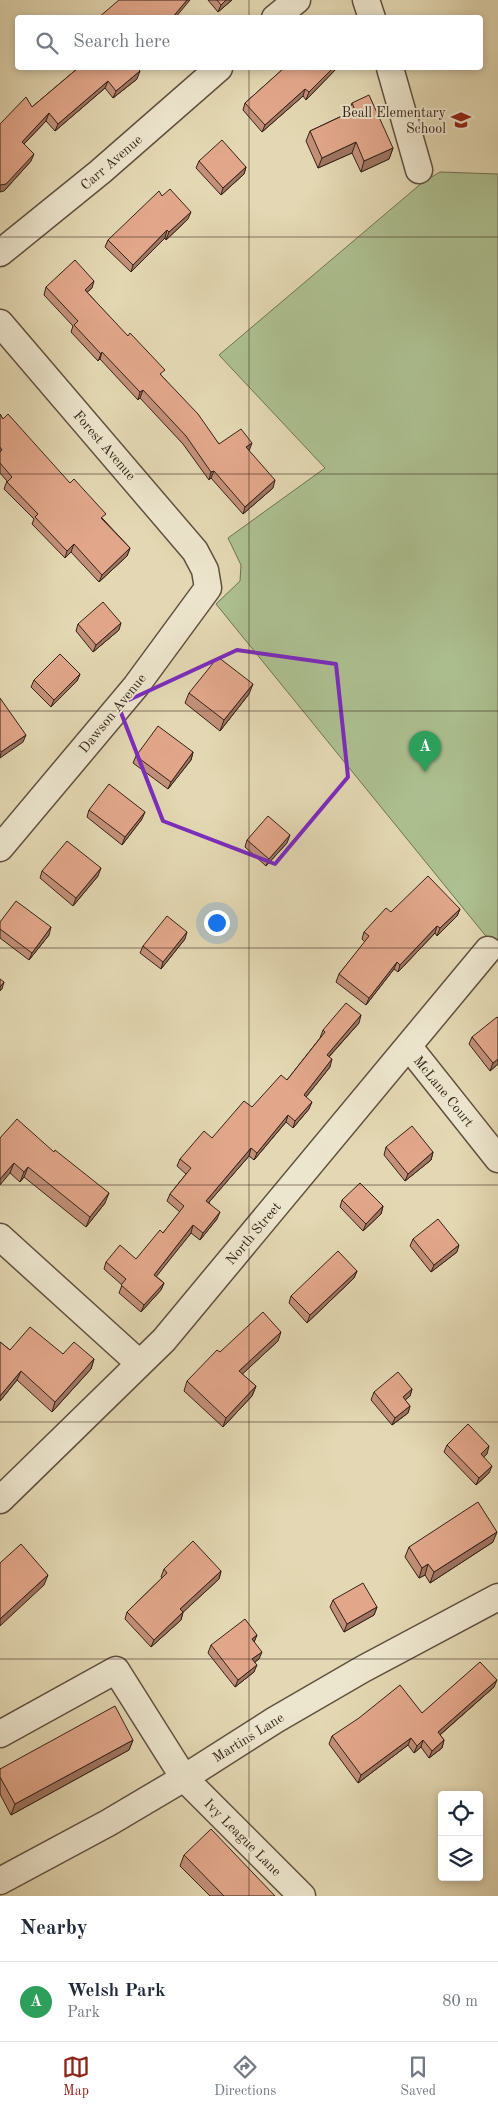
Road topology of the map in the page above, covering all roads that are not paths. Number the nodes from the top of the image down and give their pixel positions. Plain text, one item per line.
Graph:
1 (297, 0) edge
2 (366, 0) edge
3 (279, 15) edge
4 (371, 15) edge
5 (216, 70) edge
6 (391, 70) edge
7 (419, 170) dead end
8 (0, 253) edge
9 (0, 323) edge
10 (205, 570) joint
11 (4, 833) edge
12 (488, 950) dead end
13 (408, 1047) junction
14 (498, 1158) edge
15 (0, 1237) edge
16 (139, 1362) junction
17 (0, 1500) edge
18 (498, 1597) edge
19 (0, 1734) edge
20 (184, 1778) junction
21 (0, 1881) edge
22 (302, 1896) edge

1 - 3 street
2 - 4 street
5 - 8 street, Carr Avenue
6 - 7 street
9 - 10 street, Forest Avenue
10 - 11 street, Dawson Avenue
12 - 13 street, North Street
13 - 14 street, McLane Court
13 - 16 street, North Street
15 - 16 street
16 - 17 street, North Street
18 - 20 street, Martins Lane
19 - 20 street, Ivy League Lane
20 - 21 street, Martins Lane
20 - 22 street, Ivy League Lane

